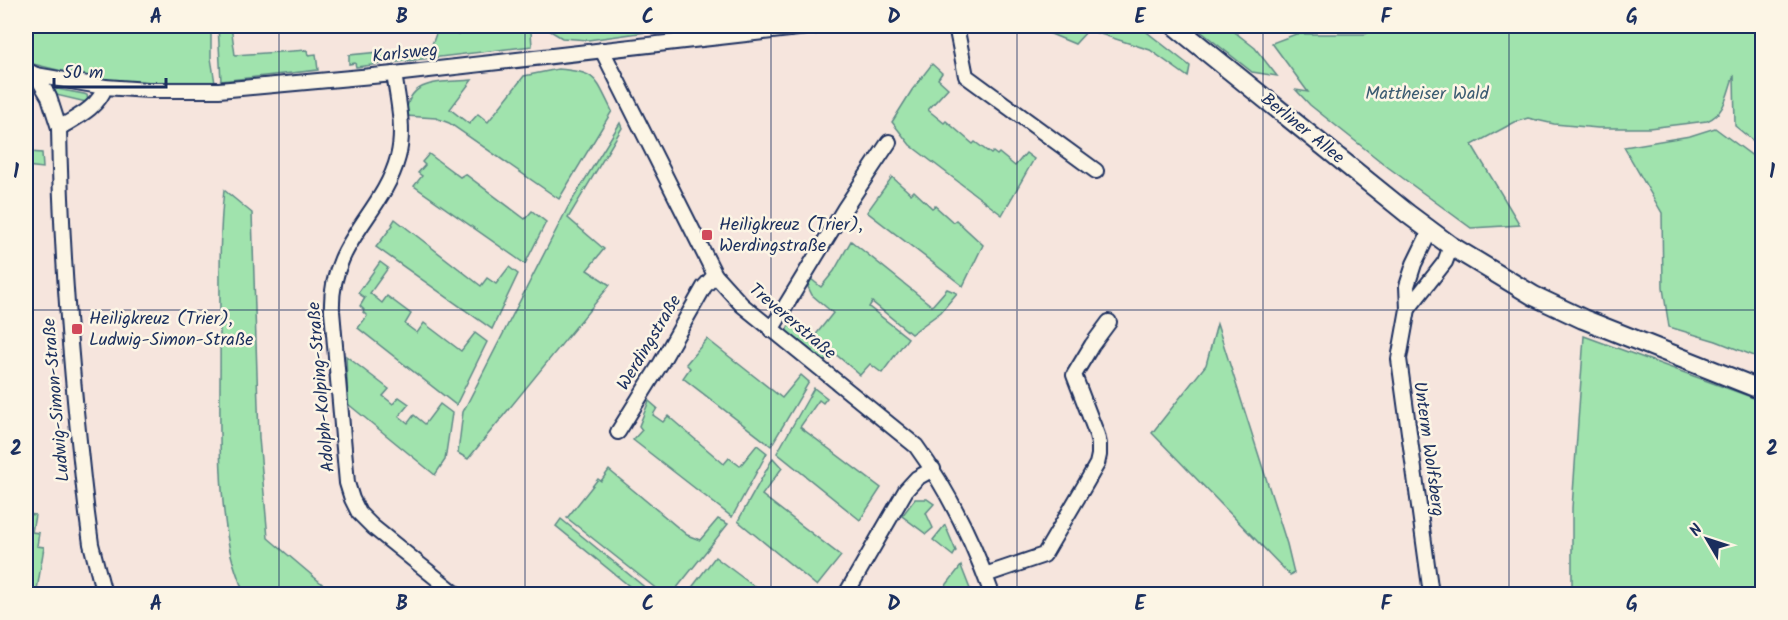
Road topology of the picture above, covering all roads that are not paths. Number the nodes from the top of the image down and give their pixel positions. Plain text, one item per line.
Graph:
1 (816, 26) edge
2 (956, 26) edge
3 (1175, 26) edge
4 (602, 50) junction
5 (31, 72) edge
6 (394, 74) junction
7 (105, 87) junction
8 (59, 128) junction
9 (889, 142) dead end
10 (1096, 171) dead end
11 (1430, 231) junction
12 (1451, 246) junction
13 (716, 274) junction
14 (1408, 309) junction
15 (1109, 322) dead end
16 (771, 330) junction
17 (1762, 390) edge
18 (618, 432) dead end
19 (933, 469) junction
20 (985, 575) junction
21 (104, 594) edge
22 (456, 594) edge
23 (846, 594) edge
24 (992, 594) edge
25 (1431, 594) edge

1 - 4 street, Karlsweg
2 - 10 street
3 - 11 street, Berliner Allee
4 - 6 street, Karlsweg
4 - 13 street, Trevererstraße
5 - 7 street, Karlsweg
5 - 8 street, Ludwig-Simon-Straße
6 - 7 street, Karlsweg
6 - 22 street, Adolph-Kolping-Straße
7 - 8 street
8 - 21 street, Ludwig-Simon-Straße
9 - 16 street
11 - 12 street, Berliner Allee
11 - 14 street, Unterm Wolfsberg
12 - 14 street, Unterm Wolfsberg
12 - 17 street, Berliner Allee
13 - 16 street, Trevererstraße
13 - 18 street, Werdingstraße
14 - 25 street, Unterm Wolfsberg
15 - 20 street
16 - 19 street, Trevererstraße
19 - 20 street, Trevererstraße
19 - 23 street
20 - 24 street, Trevererstraße

